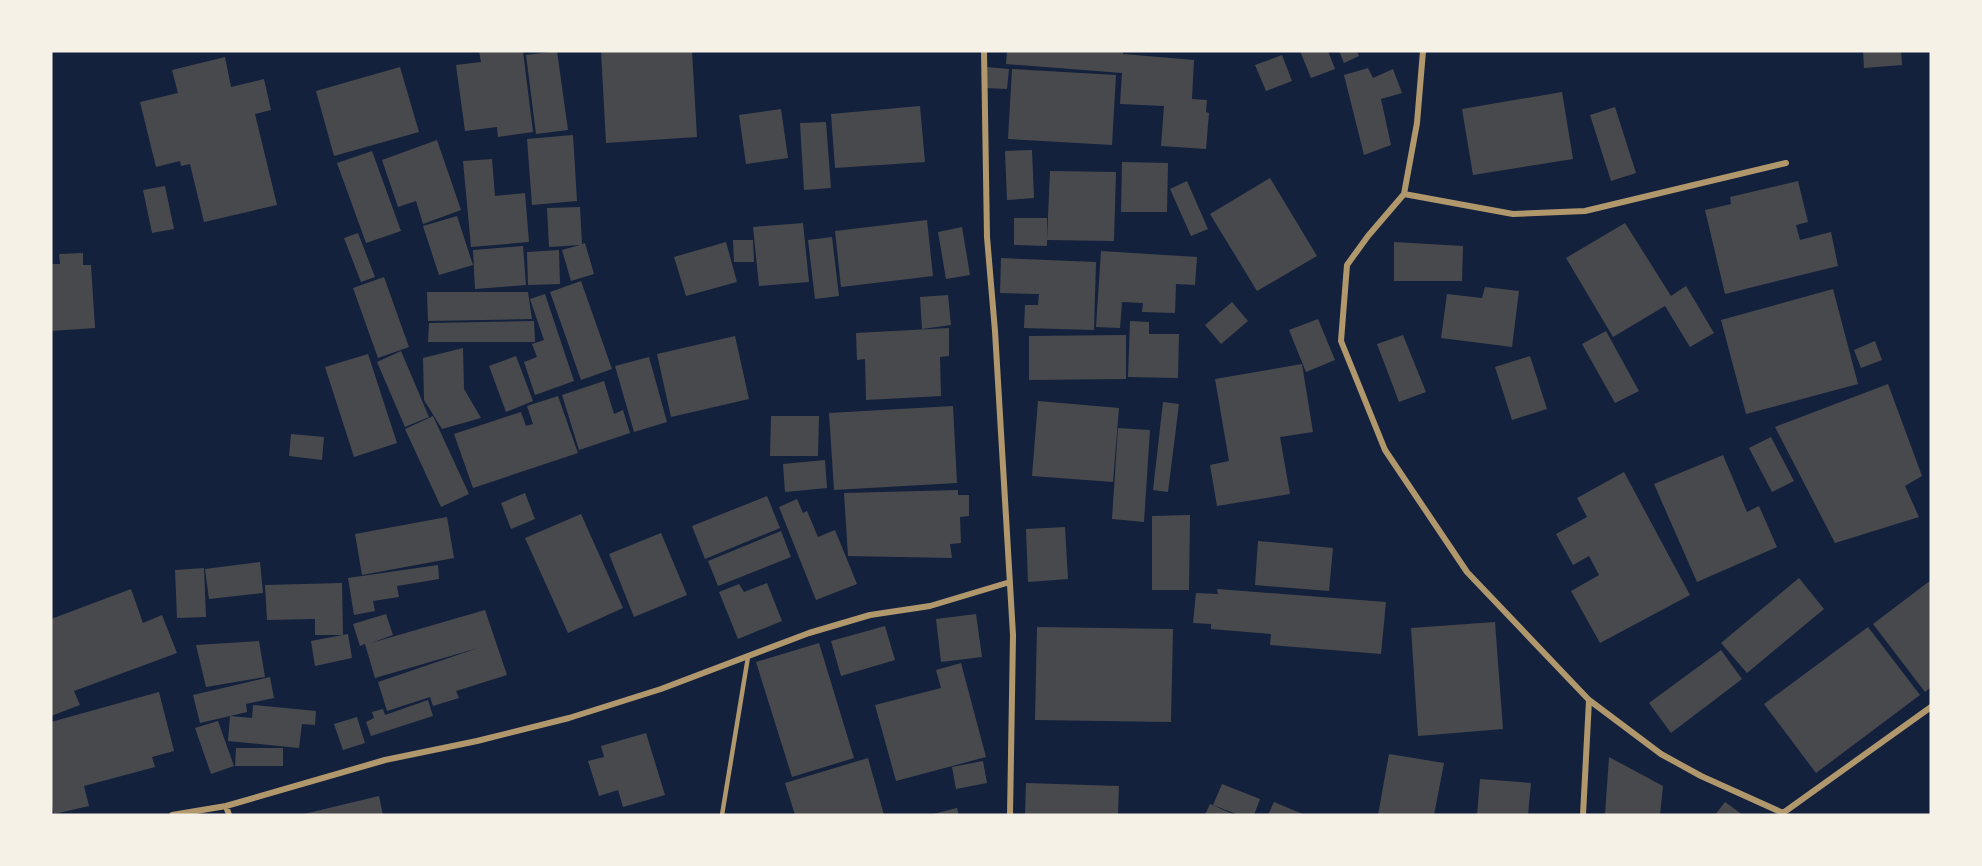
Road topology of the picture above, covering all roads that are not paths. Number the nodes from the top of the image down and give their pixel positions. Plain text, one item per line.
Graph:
1 (984, 51) edge
2 (1423, 51) edge
3 (1786, 163) dead end
4 (1404, 194) junction
5 (1010, 582) junction
6 (748, 657) junction
7 (1589, 700) junction
8 (1931, 707) edge
9 (226, 806) junction
10 (172, 815) edge
11 (229, 815) edge
12 (722, 815) edge
13 (1010, 815) edge
14 (1583, 815) edge

1 - 5 street
2 - 4 street
3 - 4 street
4 - 7 street
5 - 6 street
5 - 13 street
6 - 9 street
6 - 12 lane
7 - 8 street
7 - 14 street
9 - 10 street
9 - 11 street

